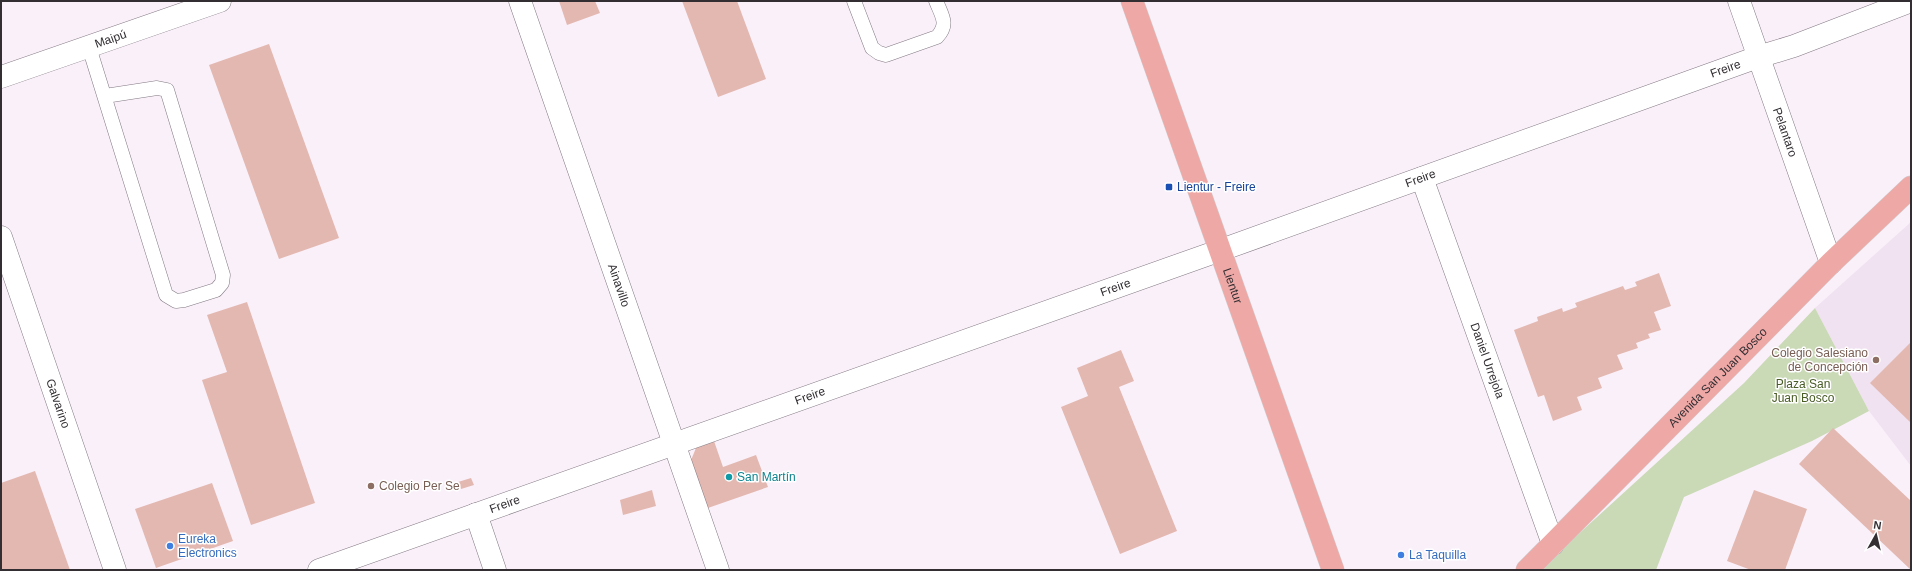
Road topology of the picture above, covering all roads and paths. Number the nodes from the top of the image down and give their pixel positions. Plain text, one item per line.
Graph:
1 (220, 1) edge
2 (520, 1) edge
3 (854, 1) edge
4 (936, 1) edge
5 (1132, 1) edge
6 (1739, 1) edge
7 (1911, 1) edge
8 (89, 47) junction
9 (1758, 57) junction
10 (1, 77) edge
11 (105, 96) junction
12 (1422, 178) junction
13 (1911, 187) edge
14 (1, 237) edge
15 (1221, 250) junction
16 (1831, 263) junction
17 (674, 444) junction
18 (476, 514) junction
19 (1553, 544) junction
20 (115, 570) edge
21 (319, 570) edge
22 (495, 570) edge
23 (718, 570) edge
24 (1333, 570) edge
25 (1527, 570) edge

1 - 8 main road, Maipú
2 - 17 main road, Ainavillo
3 - 4 lane
5 - 15 main road, Lientur
6 - 9 main road, Pelantaro
7 - 9 main road, Freire
8 - 10 main road, Maipú
8 - 11 lane
9 - 12 main road, Freire
9 - 16 main road, Pelantaro
11 - 11 lane
12 - 15 main road, Freire
12 - 19 main road, Daniel Urrejola
13 - 16 main road, Avenida San Juan Bosco
14 - 20 main road, Galvarino
15 - 17 main road, Freire
15 - 24 main road, Lientur
16 - 19 main road, Avenida San Juan Bosco
17 - 18 main road, Freire
17 - 23 main road, Ainavillo
18 - 21 main road, Freire
18 - 22 main road
19 - 25 main road, Avenida San Juan Bosco

